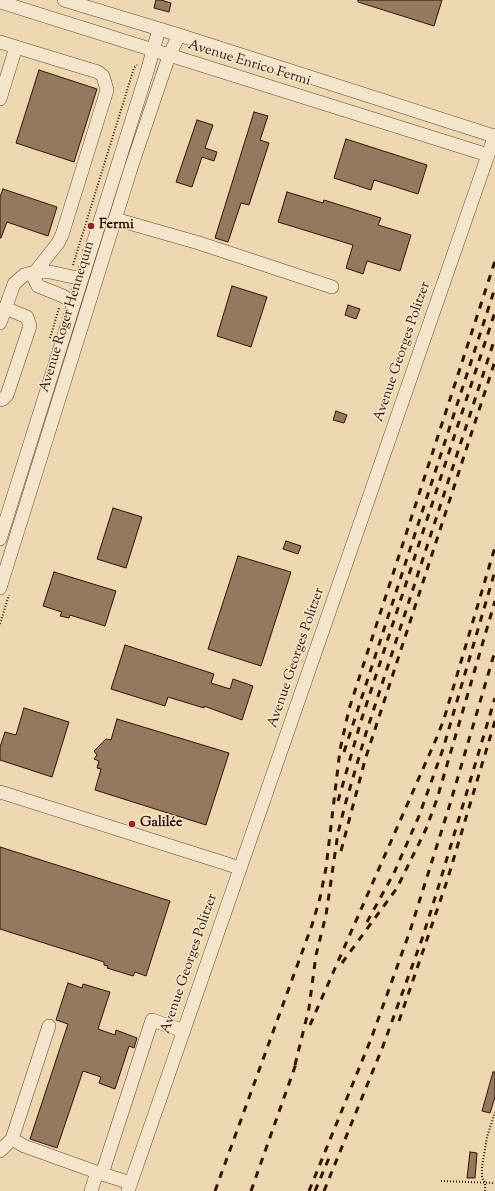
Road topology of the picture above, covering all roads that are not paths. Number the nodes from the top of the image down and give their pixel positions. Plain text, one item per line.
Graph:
1 (64, 0) edge
2 (0, 2) edge
3 (158, 29) junction
4 (179, 34) junction
5 (0, 42) edge
6 (16, 47) junction
7 (153, 51) junction
8 (170, 56) junction
9 (0, 99) edge
10 (495, 135) edge
11 (488, 155) junction
12 (116, 219) junction
13 (35, 272) junction
14 (82, 279) junction
15 (332, 287) dead end
16 (74, 304) junction
17 (5, 308) junction
18 (0, 323) edge
19 (0, 400) edge
20 (0, 539) edge
21 (0, 588) edge
22 (0, 792) edge
23 (240, 868) junction
24 (49, 1026) dead end
25 (184, 1031) junction
26 (12, 1139) junction
27 (0, 1151) edge
28 (99, 1173) junction
29 (129, 1187) edge
30 (91, 1191) edge

1 - 3 street, Avenue Enrico Fermi
2 - 7 street, Avenue Enrico Fermi
3 - 4 street, Avenue Enrico Fermi
3 - 7 street, Avenue Roger Hennequin
4 - 8 street, Avenue Roger Hennequin
4 - 10 street, Avenue Enrico Fermi
5 - 6 street
6 - 9 street
6 - 13 street
7 - 8 street, Avenue Enrico Fermi
7 - 14 street, Avenue Roger Hennequin
8 - 11 street, Avenue Enrico Fermi
8 - 12 street, Avenue Roger Hennequin
10 - 11 street, Avenue Georges Politzer
11 - 23 street, Avenue Georges Politzer
12 - 15 street
12 - 21 street, Avenue Roger Hennequin
13 - 14 street
13 - 16 street
13 - 17 street
14 - 16 street, Avenue Roger Hennequin
16 - 20 street, Avenue Roger Hennequin
17 - 18 street
17 - 19 street
22 - 23 street
23 - 25 street, Avenue Georges Politzer
24 - 26 street
25 - 28 street
25 - 29 street, Avenue Georges Politzer
26 - 27 street
26 - 28 street
28 - 29 street
28 - 30 street

